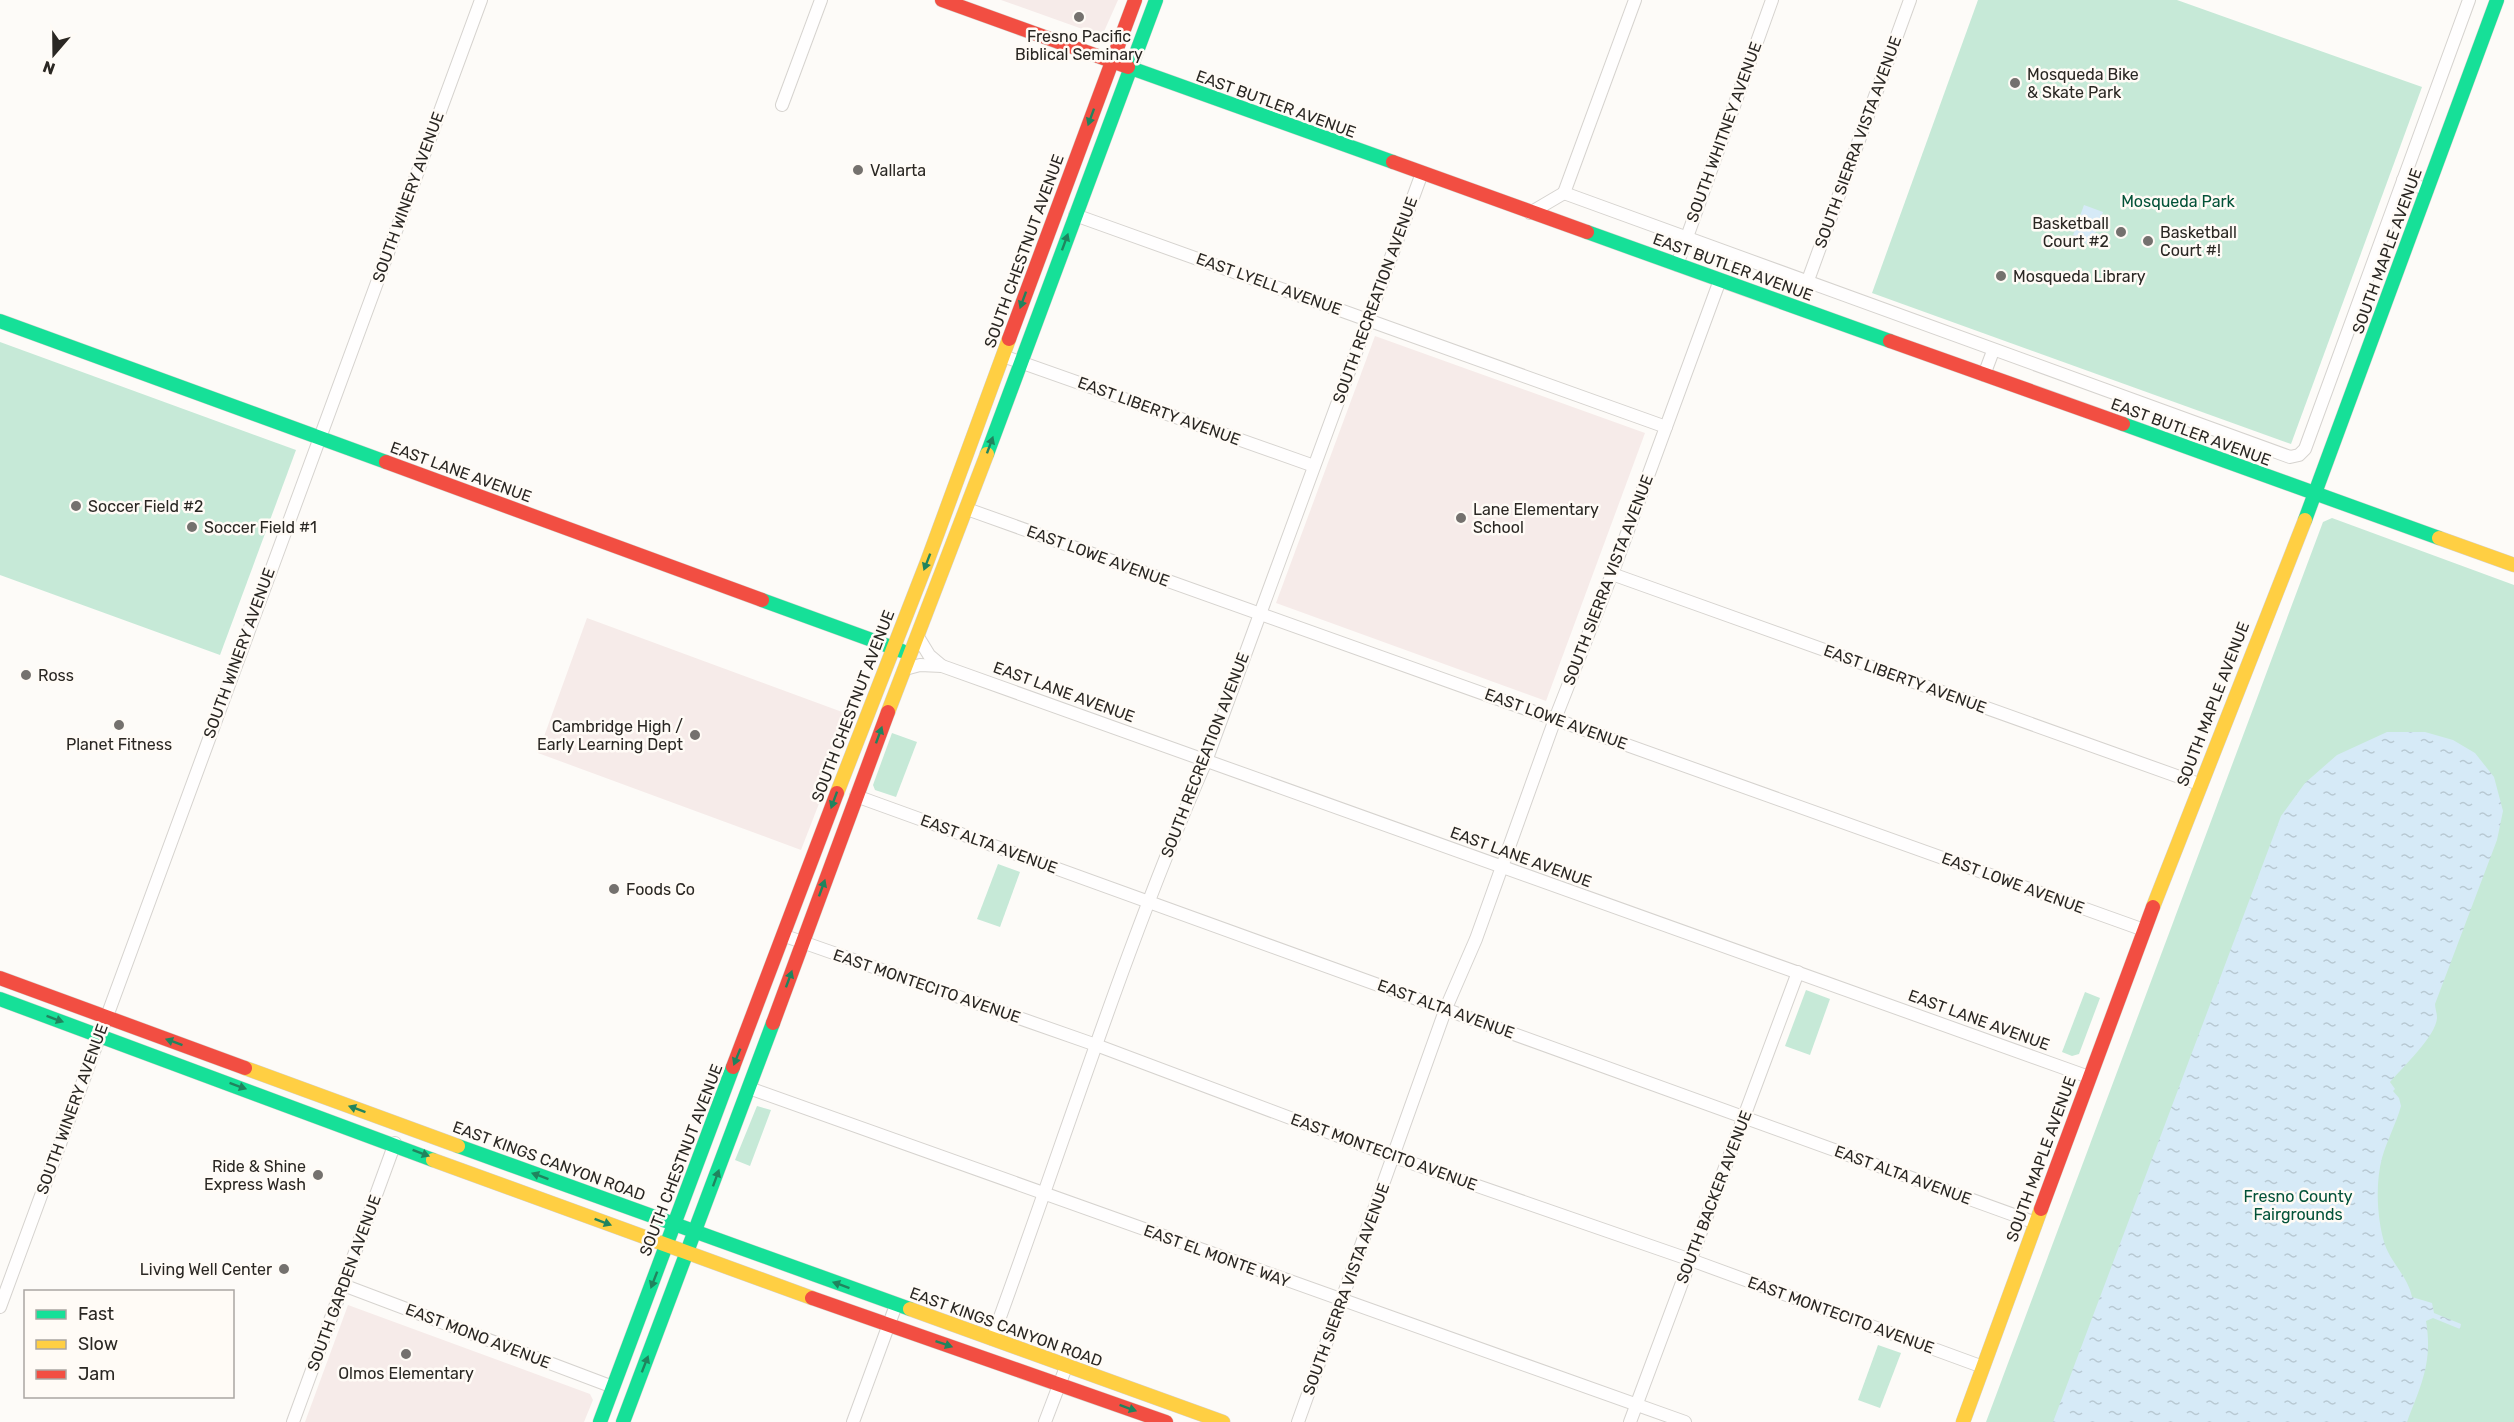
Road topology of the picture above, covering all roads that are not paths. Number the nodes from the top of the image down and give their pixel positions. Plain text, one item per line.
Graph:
1 (481, 0) edge
2 (821, 0) edge
3 (942, 0) edge
4 (1135, 0) edge
5 (1156, 0) edge
6 (1635, 0) edge
7 (1772, 0) edge
8 (1910, 0) edge
9 (2469, 0) edge
10 (2497, 0) edge
11 (1111, 62) junction
12 (1129, 69) junction
13 (782, 105) dead end
14 (1422, 173) junction
15 (2403, 180) junction
16 (2427, 190) junction
17 (1564, 193) junction
18 (1530, 213) junction
19 (1075, 215) junction
20 (1685, 240) junction
21 (1677, 265) junction
22 (1720, 280) junction
23 (1807, 283) junction
24 (1368, 319) junction
25 (0, 321) edge
26 (1993, 351) junction
27 (1004, 356) junction
28 (1021, 362) junction
29 (1984, 375) junction
30 (1666, 427) junction
31 (320, 438) junction
32 (963, 464) junction
33 (1314, 466) junction
34 (2315, 494) junction
35 (967, 509) junction
36 (951, 550) junction
37 (2514, 565) edge
38 (1612, 574) junction
39 (1259, 614) junction
40 (918, 637) junction
41 (893, 648) junction
42 (911, 654) junction
43 (942, 666) junction
44 (905, 669) junction
45 (1555, 719) junction
46 (1206, 761) junction
47 (2199, 784) junction
48 (856, 796) junction
49 (1502, 868) junction
50 (1149, 902) junction
51 (2144, 930) junction
52 (785, 936) junction
53 (802, 943) junction
54 (1798, 972) junction
55 (0, 978) edge
56 (0, 999) edge
57 (759, 1002) junction
58 (1446, 1008) junction
59 (106, 1017) junction
60 (99, 1035) junction
61 (1096, 1045) junction
62 (2090, 1077) junction
63 (749, 1088) junction
64 (1744, 1119) junction
65 (395, 1143) junction
66 (1394, 1157) junction
67 (1046, 1193) junction
68 (2036, 1223) junction
69 (674, 1225) junction
70 (696, 1233) junction
71 (666, 1246) junction
72 (687, 1254) junction
73 (1691, 1260) junction
74 (343, 1285) junction
75 (1342, 1301) junction
76 (896, 1305) junction
77 (0, 1307) edge
78 (888, 1325) junction
79 (992, 1339) junction
80 (1066, 1367) junction
81 (1983, 1367) junction
82 (1060, 1384) junction
83 (613, 1387) junction
84 (1636, 1404) junction
85 (293, 1422) edge
86 (600, 1422) edge
87 (622, 1422) edge
88 (853, 1422) edge
89 (1045, 1422) edge
90 (1166, 1422) edge
91 (1222, 1422) edge
92 (1298, 1422) edge
93 (1630, 1422) edge
94 (1685, 1422) edge
95 (1963, 1422) edge

1 - 31 street, SOUTH WINERY AVENUE
2 - 13 street
3 - 11 main road, EAST BUTLER AVENUE
4 - 11 main road, SOUTH CHESTNUT AVENUE
5 - 12 main road
6 - 17 street
7 - 20 street, SOUTH WHITNEY AVENUE
8 - 23 street, SOUTH SIERRA VISTA AVENUE
9 - 15 street
10 - 16 main road, SOUTH MAPLE AVENUE
11 - 12 main road, EAST BUTLER AVENUE
11 -> 27 main road, SOUTH CHESTNUT AVENUE
12 - 14 main road, EAST BUTLER AVENUE
12 - 19 main road
14 - 18 main road, EAST BUTLER AVENUE
14 - 24 street, SOUTH RECREATION AVENUE
15 - 16 street
15 - 26 street
16 - 34 main road, SOUTH MAPLE AVENUE
17 - 18 street
17 - 20 street
18 - 21 main road, EAST BUTLER AVENUE
19 - 24 street, EAST LYELL AVENUE
28 -> 19 main road
20 - 21 street, SOUTH WHITNEY AVENUE
20 - 23 street
21 - 22 main road, EAST BUTLER AVENUE
22 - 29 main road, EAST BUTLER AVENUE
22 - 30 street, SOUTH SIERRA VISTA AVENUE
23 - 26 street
24 - 30 street, EAST LYELL AVENUE
24 - 33 street, SOUTH RECREATION AVENUE
25 - 31 main road, EAST LANE AVENUE
26 - 29 street
27 - 28 street, EAST LIBERTY AVENUE
27 - 32 main road, SOUTH CHESTNUT AVENUE
28 - 33 street, EAST LIBERTY AVENUE
35 -> 28 main road
29 - 34 main road, EAST BUTLER AVENUE
30 - 38 street, SOUTH SIERRA VISTA AVENUE
31 - 41 main road, EAST LANE AVENUE
31 - 59 street, SOUTH WINERY AVENUE
32 - 36 main road
32 -> 41 main road, SOUTH CHESTNUT AVENUE
33 - 39 street, SOUTH RECREATION AVENUE
34 - 37 main road, EAST BUTLER AVENUE
34 - 47 main road, SOUTH MAPLE AVENUE
35 - 36 main road
35 - 39 street, EAST LOWE AVENUE
36 - 40 main road
38 - 45 street, SOUTH SIERRA VISTA AVENUE
38 - 47 street, EAST LIBERTY AVENUE
39 - 45 street, EAST LOWE AVENUE
39 - 46 street, SOUTH RECREATION AVENUE
40 - 42 main road
40 - 43 street, EAST LANE AVENUE
41 - 42 main road, EAST LANE AVENUE
41 -> 52 main road, SOUTH CHESTNUT AVENUE
42 - 44 main road
43 - 44 street, EAST LANE AVENUE
43 - 46 street, EAST LANE AVENUE
48 -> 44 main road
45 - 49 street, SOUTH SIERRA VISTA AVENUE
45 - 51 street, EAST LOWE AVENUE
46 - 49 street, EAST LANE AVENUE
46 - 50 street, SOUTH RECREATION AVENUE
47 - 51 main road, SOUTH MAPLE AVENUE
48 - 50 street, EAST ALTA AVENUE
53 -> 48 main road
49 - 54 street, EAST LANE AVENUE
49 - 58 street, SOUTH SIERRA VISTA AVENUE
50 - 58 street, EAST ALTA AVENUE
50 - 61 street, SOUTH RECREATION AVENUE
51 - 62 main road, SOUTH MAPLE AVENUE
52 - 53 street, EAST MONTECITO AVENUE
52 - 57 main road, SOUTH CHESTNUT AVENUE
53 - 61 street, EAST MONTECITO AVENUE
63 -> 53 main road
54 - 62 street, EAST LANE AVENUE
54 - 64 street, SOUTH BACKER AVENUE
55 - 59 main road, EAST KINGS CANYON ROAD
56 -> 60 main road
57 - 63 main road
57 -> 69 main road, SOUTH CHESTNUT AVENUE
58 - 64 street, EAST ALTA AVENUE
58 - 66 street, SOUTH SIERRA VISTA AVENUE
59 - 60 street, SOUTH WINERY AVENUE
69 -> 59 main road, EAST KINGS CANYON ROAD
60 -> 65 main road
60 - 77 street, SOUTH WINERY AVENUE
61 - 66 street, EAST MONTECITO AVENUE
61 - 67 street, SOUTH RECREATION AVENUE
62 - 68 main road, SOUTH MAPLE AVENUE
63 - 67 street, EAST EL MONTE WAY
70 -> 63 main road
64 - 68 street, EAST ALTA AVENUE
64 - 73 street, SOUTH BACKER AVENUE
65 -> 71 main road
65 - 74 street, SOUTH GARDEN AVENUE
66 - 73 street, EAST MONTECITO AVENUE
66 - 75 street, SOUTH SIERRA VISTA AVENUE
67 - 75 street, EAST EL MONTE WAY
67 - 79 street, SOUTH RECREATION AVENUE
68 - 81 main road, SOUTH MAPLE AVENUE
69 - 70 main road, EAST KINGS CANYON ROAD
69 - 71 main road, SOUTH CHESTNUT AVENUE
70 - 72 main road
76 -> 70 main road, EAST KINGS CANYON ROAD
71 - 72 main road
71 -> 83 main road, SOUTH CHESTNUT AVENUE
72 - 78 main road
87 -> 72 main road
73 - 81 street, EAST MONTECITO AVENUE
73 - 84 street, SOUTH BACKER AVENUE
74 - 83 street, EAST MONO AVENUE
74 - 85 street, SOUTH GARDEN AVENUE
75 - 84 street, EAST EL MONTE WAY
75 - 92 street, SOUTH SIERRA VISTA AVENUE
76 - 78 street
76 - 79 main road, EAST KINGS CANYON ROAD
78 -> 82 main road
78 - 88 street
79 - 80 main road, EAST KINGS CANYON ROAD
80 - 82 street
80 - 91 main road, EAST KINGS CANYON ROAD
81 - 95 main road, SOUTH MAPLE AVENUE
82 - 89 street
82 -> 90 main road
83 - 86 main road, SOUTH CHESTNUT AVENUE
84 - 93 street, SOUTH BACKER AVENUE
84 - 94 street, EAST EL MONTE WAY

